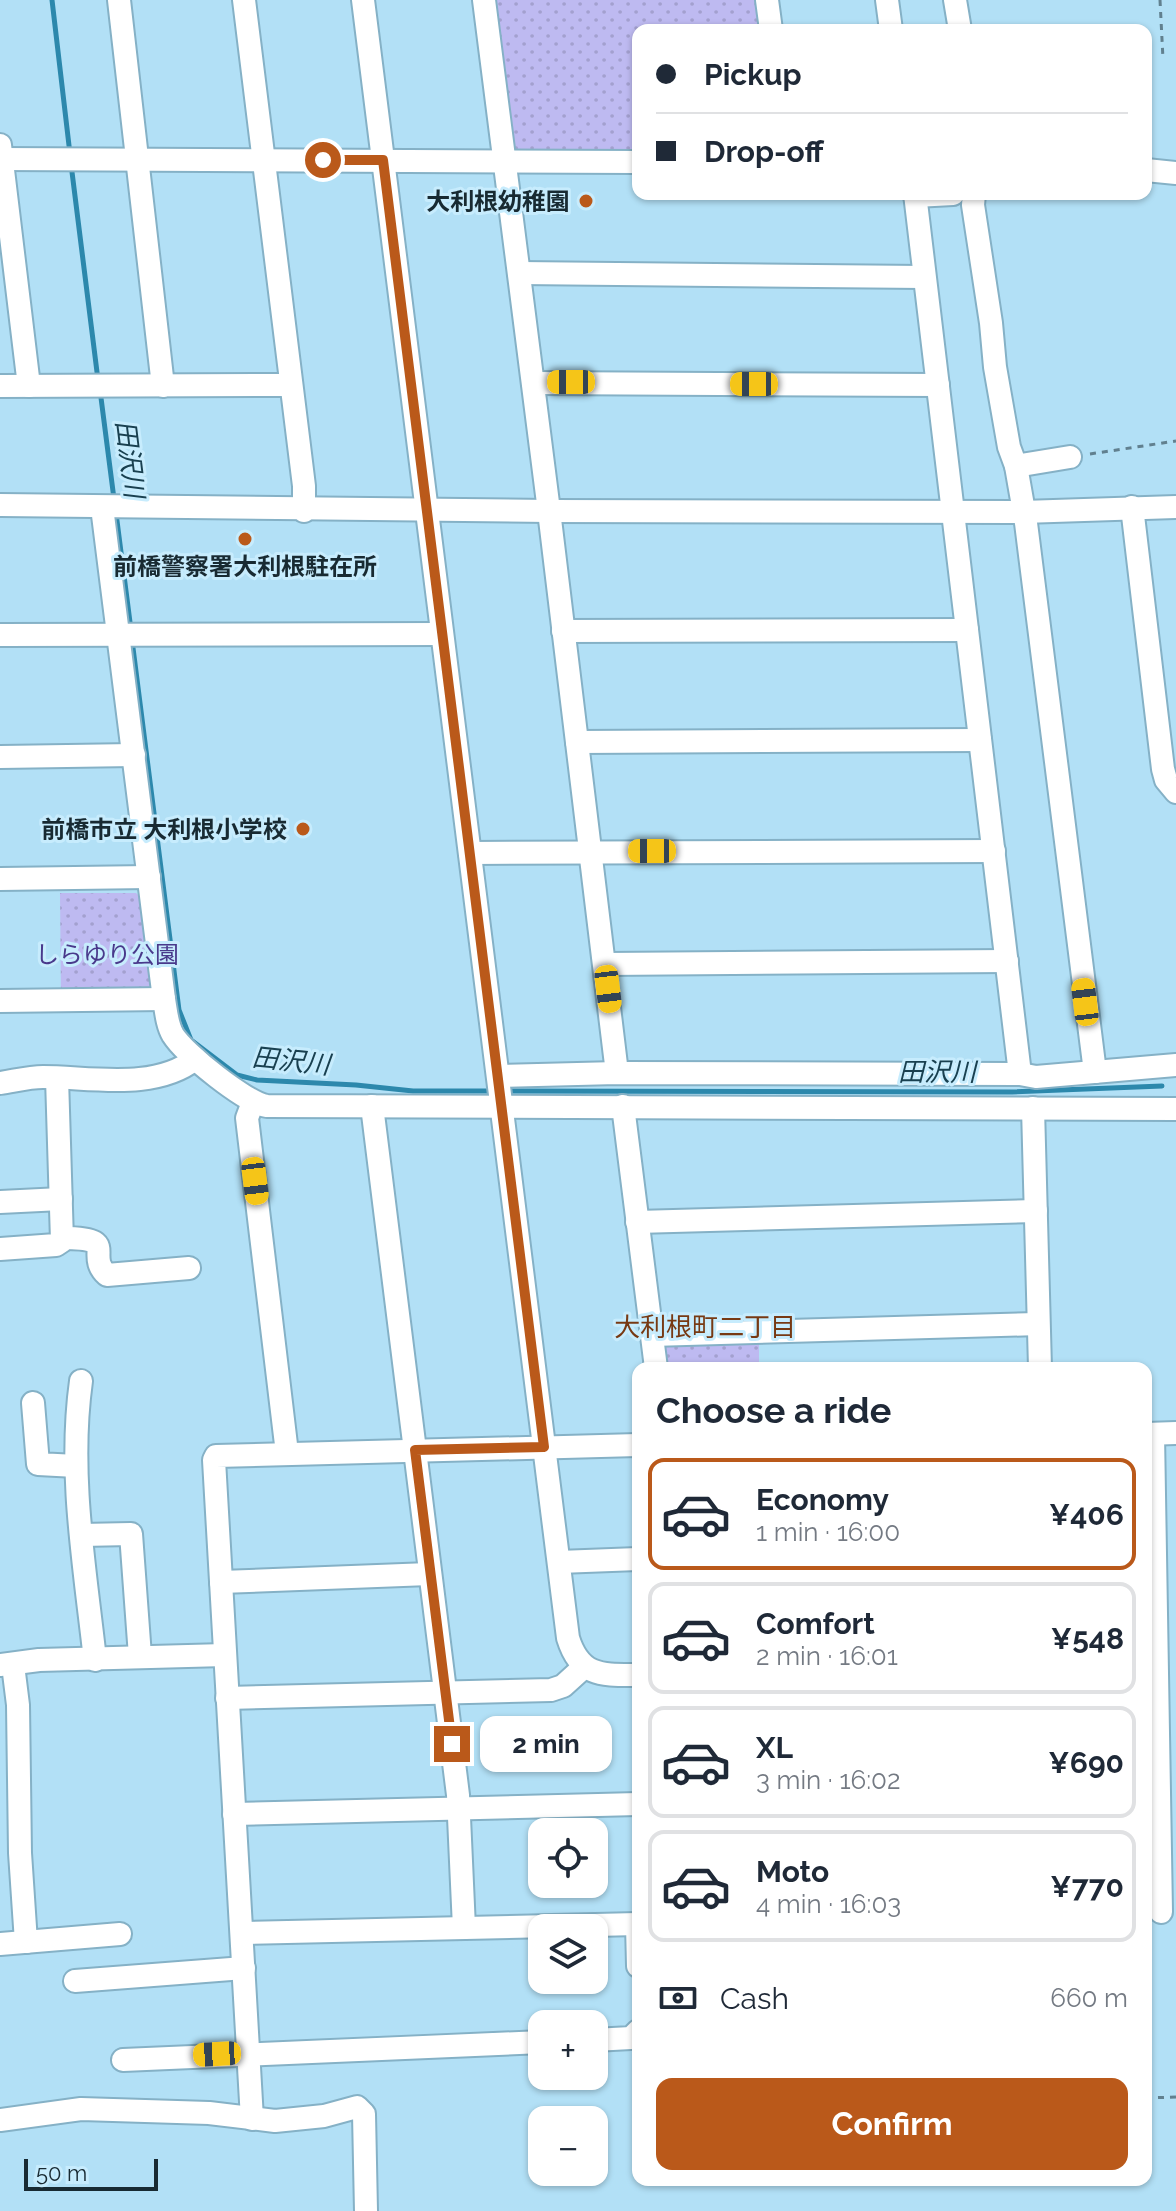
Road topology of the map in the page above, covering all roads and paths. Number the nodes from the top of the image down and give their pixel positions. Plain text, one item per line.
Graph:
1 (119, 0) edge
2 (244, 0) edge
3 (363, 0) edge
4 (484, 0) edge
5 (767, 0) edge
6 (887, 0) edge
7 (955, 0) edge
8 (1160, 0) edge
9 (770, 24) edge
10 (890, 24) edge
11 (959, 24) edge
12 (1163, 59) dead end
13 (1, 154) edge
14 (139, 159) junction
15 (264, 160) junction
16 (383, 160) junction
17 (503, 160) junction
18 (632, 162) edge
19 (1152, 171) edge
20 (1176, 173) edge
21 (916, 200) edge
22 (973, 200) edge
23 (519, 273) junction
24 (924, 277) junction
25 (533, 383) junction
26 (290, 385) junction
27 (938, 385) junction
28 (0, 386) edge
29 (29, 386) junction
30 (163, 386) junction
31 (1176, 441) edge
32 (1070, 457) joint
33 (1016, 466) junction
34 (0, 505) edge
35 (102, 507) junction
36 (1132, 507) junction
37 (1176, 507) edge
38 (426, 510) junction
39 (304, 511) junction
40 (549, 511) junction
41 (951, 511) junction
42 (1023, 512) junction
43 (967, 630) junction
44 (563, 631) junction
45 (442, 634) junction
46 (0, 635) edge
47 (118, 635) junction
48 (980, 740) junction
49 (577, 742) junction
50 (134, 755) junction
51 (0, 757) edge
52 (1176, 792) edge
53 (590, 851) junction
54 (994, 851) junction
55 (470, 853) junction
56 (149, 877) junction
57 (0, 879) edge
58 (1007, 961) junction
59 (605, 964) junction
60 (164, 999) junction
61 (0, 1001) edge
62 (195, 1059) junction
63 (1176, 1065) edge
64 (1095, 1072) junction
65 (617, 1073) junction
66 (821, 1074) junction
67 (1020, 1074) junction
68 (498, 1076) junction
69 (57, 1078) junction
70 (0, 1083) edge
71 (253, 1102) junction
72 (372, 1106) junction
73 (501, 1106) junction
74 (623, 1106) junction
75 (821, 1107) junction
76 (1033, 1108) junction
77 (1176, 1109) edge
78 (61, 1199) junction
79 (0, 1202) edge
80 (1036, 1211) junction
81 (637, 1222) junction
82 (62, 1238) junction
83 (0, 1249) edge
84 (189, 1268) dead end
85 (1038, 1324) junction
86 (652, 1335) junction
87 (655, 1362) edge
88 (1040, 1362) edge
89 (81, 1381) dead end
90 (33, 1403) dead end
91 (1158, 1434) edge
92 (632, 1445) edge
93 (544, 1447) junction
94 (415, 1450) junction
95 (287, 1453) junction
96 (76, 1466) junction
97 (81, 1535) junction
98 (632, 1559) edge
99 (559, 1562) junction
100 (429, 1574) junction
101 (221, 1582) junction
102 (225, 1655) junction
103 (140, 1656) junction
104 (95, 1660) junction
105 (1160, 1664) edge
106 (7, 1665) edge
107 (584, 1667) junction
108 (632, 1675) edge
109 (446, 1694) junction
110 (227, 1698) junction
111 (9, 1764) edge
112 (632, 1804) edge
113 (460, 1809) junction
114 (234, 1814) junction
115 (1161, 1912) edge
116 (632, 1924) edge
117 (464, 1928) junction
118 (242, 1933) junction
119 (120, 1934) dead end
120 (26, 1942) junction
121 (0, 1944) edge
122 (244, 1968) junction
123 (75, 1981) dead end
124 (632, 2037) edge
125 (608, 2039) edge
126 (528, 2043) edge
127 (248, 2053) junction
128 (123, 2060) dead end
129 (1176, 2097) edge
130 (1152, 2098) edge
131 (252, 2119) junction
132 (0, 2120) edge
133 (366, 2211) edge

1 - 14 street
2 - 15 street
3 - 16 street
4 - 17 street
5 - 9 street
6 - 10 street
7 - 11 street
8 - 12 path
13 - 14 street
13 - 29 street
14 - 15 street
14 - 30 street
15 - 16 street
15 - 26 street
16 - 17 street
16 - 38 street
17 - 18 street
17 - 23 street
19 - 20 street
21 - 24 street
22 - 33 street
23 - 24 street
23 - 25 street
24 - 27 street
25 - 27 street
25 - 40 street
26 - 30 street
26 - 39 street
27 - 41 street
28 - 29 street
29 - 30 street
31 - 32 path
32 - 33 street
33 - 42 street
34 - 35 street
35 - 39 street
35 - 47 street
36 - 37 street
36 - 42 street
36 - 52 street
38 - 39 street
38 - 40 street
38 - 45 street
40 - 41 street
40 - 44 street
41 - 42 street
41 - 43 street
42 - 64 street
43 - 44 street
43 - 48 street
44 - 49 street
45 - 47 street
45 - 55 street
46 - 47 street
47 - 50 street
48 - 49 street
48 - 54 street
49 - 53 street
50 - 51 street
50 - 56 street
53 - 54 street
53 - 55 street
53 - 59 street
54 - 58 street
55 - 68 street
56 - 57 street
56 - 60 street
58 - 59 street
58 - 67 street
59 - 65 street
60 - 61 street
60 - 62 street
62 - 69 street
62 - 71 street
63 - 64 street
64 - 67 street
65 - 66 street
65 - 68 street
66 - 67 street
66 - 75 street
68 - 73 street
69 - 70 street
69 - 78 street
71 - 72 street
71 - 95 street
72 - 73 street
72 - 94 street
73 - 74 street
73 - 93 street
74 - 75 street
74 - 81 street
75 - 76 street
76 - 77 street
76 - 80 street
78 - 79 street
78 - 82 street
80 - 81 street
80 - 85 street
81 - 86 street
82 - 83 street
82 - 84 street
85 - 86 street
85 - 88 street
86 - 87 street
89 - 96 street
90 - 96 street
91 - 105 street
92 - 93 street
93 - 94 street
93 - 99 street
94 - 95 street
94 - 100 street
95 - 101 street
96 - 97 street
97 - 103 street
97 - 104 street
98 - 99 street
99 - 107 street
100 - 101 street
100 - 109 street
101 - 102 street
102 - 103 street
102 - 110 street
103 - 104 street
104 - 106 street
105 - 115 street
106 - 111 street
107 - 108 street
107 - 109 street
109 - 110 street
109 - 113 street
110 - 114 street
111 - 120 street
112 - 113 street
113 - 114 street
113 - 117 street
114 - 118 street
116 - 117 street
117 - 118 street
118 - 122 street
119 - 120 street
120 - 121 street
122 - 123 street
122 - 127 street
124 - 125 street
126 - 127 street
127 - 128 street
127 - 131 street
129 - 130 path
131 - 132 street
131 - 133 street

